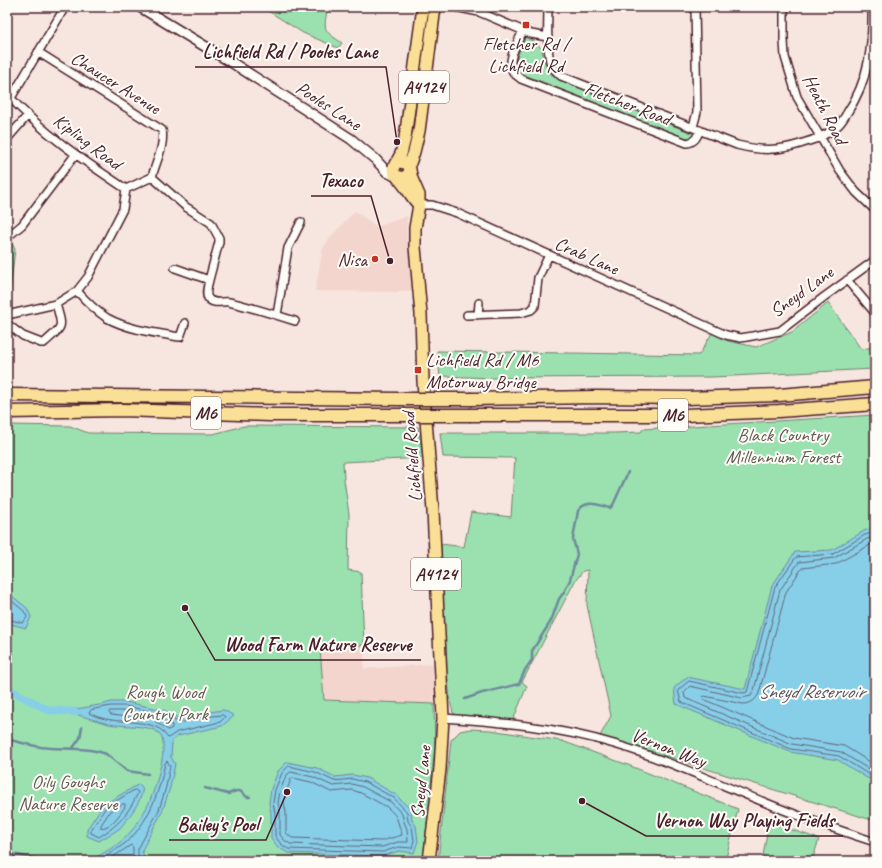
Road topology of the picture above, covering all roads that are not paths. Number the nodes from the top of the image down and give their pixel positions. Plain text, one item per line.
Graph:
1 (65, 7) edge
2 (140, 7) edge
3 (423, 7) edge
4 (435, 7) edge
5 (455, 7) edge
6 (548, 7) edge
7 (695, 7) edge
8 (784, 7) edge
9 (872, 7) edge
10 (523, 31) junction
11 (548, 37) junction
12 (38, 52) junction
13 (9, 96) edge
14 (28, 115) junction
15 (696, 129) junction
16 (821, 137) junction
17 (7, 139) edge
18 (75, 155) junction
19 (375, 159) junction
20 (396, 164) junction
21 (410, 168) junction
22 (152, 177) junction
23 (397, 177) junction
24 (126, 189) junction
25 (419, 205) junction
26 (875, 210) edge
27 (301, 222) dead end
28 (11, 234) dead end
29 (549, 255) junction
30 (875, 260) edge
31 (176, 268) dead end
32 (209, 280) junction
33 (847, 280) junction
34 (77, 291) junction
35 (479, 303) dead end
36 (56, 304) junction
37 (875, 313) edge
38 (7, 315) edge
39 (277, 315) junction
40 (467, 315) dead end
41 (478, 315) junction
42 (295, 321) dead end
43 (185, 323) dead end
44 (7, 324) edge
45 (741, 338) joint
46 (875, 387) edge
47 (7, 395) edge
48 (875, 404) edge
49 (7, 412) edge
50 (443, 712) junction
51 (875, 842) edge
52 (429, 861) edge

1 - 12 street
2 - 19 street, Pooles Lane
3 - 20 main road, A4124
4 - 21 main road, A4124
5 - 10 street
6 - 11 street, Fletcher Road
7 - 15 street
8 - 16 street, Heath Road
9 - 16 street, Fletcher Road
10 - 11 street
10 - 15 street, Fletcher Road
11 - 15 street, Fletcher Road
12 - 13 street
12 - 22 street, Chaucer Avenue
13 - 14 street, Kipling Road
14 - 17 street
14 - 18 street, Kipling Road
15 - 16 street, Fletcher Road
16 - 26 street, Heath Road
18 - 24 street, Kipling Road
18 - 28 street
19 - 20 street, Pooles Lane
19 - 23 street, Pooles Lane
20 - 21 main road
20 - 23 main road
21 - 23 main road
21 - 25 main road, Lichfield Road / A4124
22 - 24 street, Kipling Road
22 - 32 street
23 - 25 main road
24 - 34 street
25 - 29 street, Crab Lane
25 - 50 main road, Lichfield Road / A4124
27 - 39 street
29 - 41 street
29 - 45 street, Crab Lane
30 - 33 street, Sneyd Lane
31 - 32 street
32 - 39 street
33 - 37 street
33 - 45 street, Sneyd Lane
34 - 36 street
34 - 43 street
35 - 41 street
36 - 38 street
36 - 44 street
39 - 42 street
40 - 41 street
46 - 47 highway, M6, bridge
48 - 49 highway, M6, bridge
50 - 51 street, Vernon Way
50 - 52 main road, Sneyd Lane / A4124

